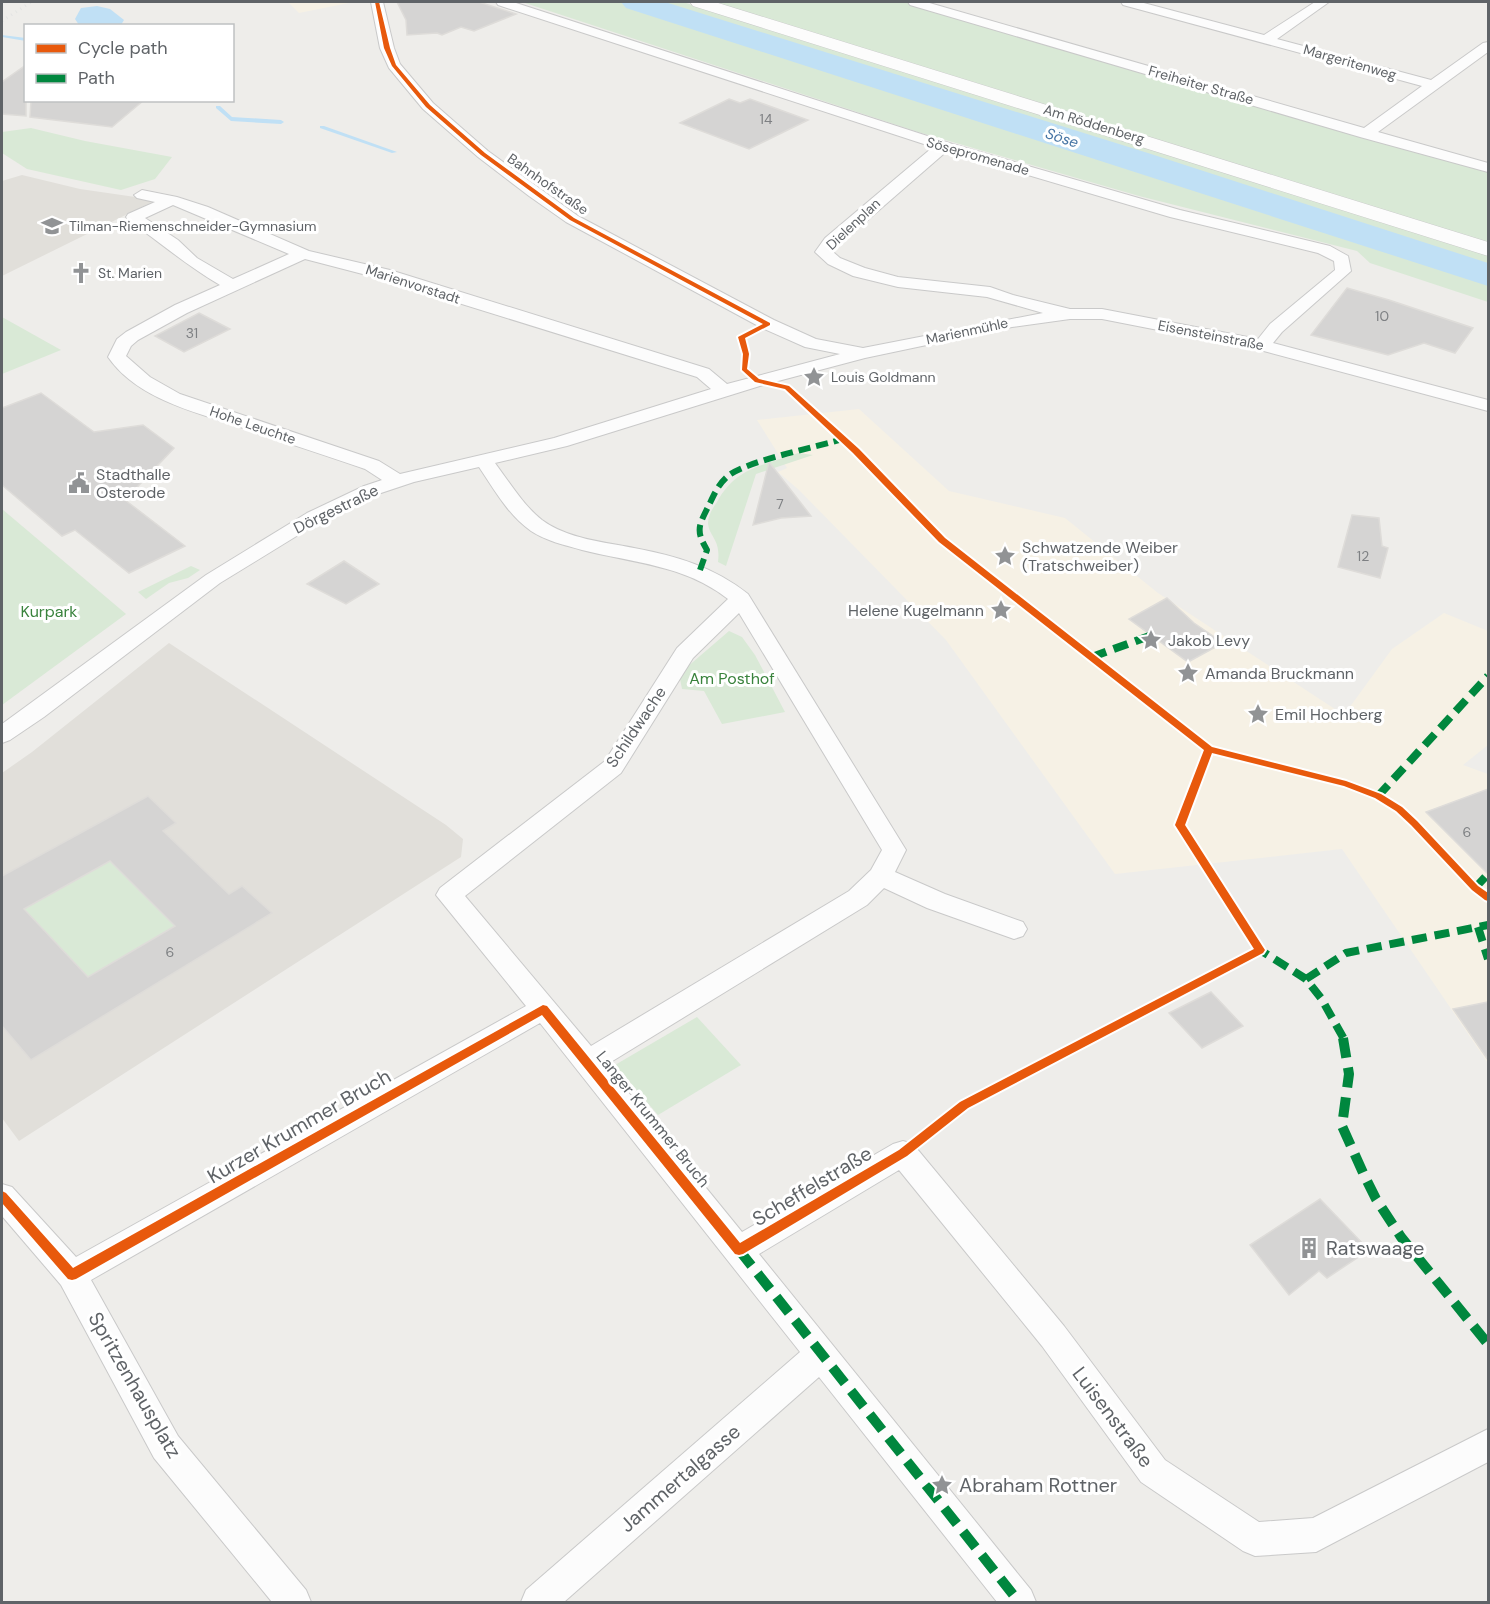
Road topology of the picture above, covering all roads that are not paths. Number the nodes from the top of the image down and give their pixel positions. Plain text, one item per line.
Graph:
1 (377, 2) edge
2 (502, 2) edge
3 (699, 2) edge
4 (914, 2) edge
5 (1126, 2) edge
6 (1323, 2) edge
7 (1196, 6) dead end
8 (1179, 16) junction
9 (1267, 39) junction
10 (1485, 53) edge
11 (1433, 85) junction
12 (1365, 134) junction
13 (944, 146) junction
14 (1488, 168) edge
15 (142, 195) dead end
16 (172, 200) junction
17 (1488, 249) edge
18 (303, 254) junction
19 (930, 285) joint
20 (233, 286) junction
21 (972, 304) junction
22 (1070, 314) junction
23 (768, 324) junction
24 (948, 335) junction
25 (1262, 345) junction
26 (863, 353) junction
27 (794, 371) junction
28 (724, 391) junction
29 (1488, 405) edge
30 (484, 461) junction
31 (397, 481) junction
32 (741, 598) junction
33 (2, 735) edge
34 (488, 862) joint
35 (881, 876) junction
36 (1014, 929) dead end
37 (543, 1009) junction
38 (588, 1062) junction
39 (903, 1153) joint
40 (2, 1196) edge
41 (739, 1250) junction
42 (72, 1275) junction
43 (822, 1353) junction
44 (1488, 1445) edge
45 (294, 1602) edge
46 (538, 1602) edge
47 (1019, 1602) edge

1 - 23 street, Bahnhofstraße
2 - 13 street, Sösepromenade
3 - 17 main road, Am Röddenberg
4 - 12 street, Freiheiter Straße
5 - 8 street, Margeritenweg
6 - 9 street, Margeritenweg
7 - 8 street
8 - 9 street, Margeritenweg
9 - 11 street, Margeritenweg
10 - 11 street
11 - 12 street
12 - 14 street, Freiheiter Straße
13 - 19 street, Dielenplan
13 - 25 street, Sösepromenade
15 - 16 street, Marienvorstadt
16 - 18 street, Marienvorstadt
16 - 20 street
18 - 20 street
18 - 28 street, Marienvorstadt
19 - 21 street, Eisensteinstraße
20 - 31 street, Hohe Leuchte
21 - 22 street, Eisensteinstraße
21 - 24 street
22 - 24 street, Marienmühle
22 - 25 street, Eisensteinstraße
23 - 26 street
23 - 27 street
24 - 26 street, Marienmühle
25 - 29 street, Eisensteinstraße
26 - 27 street, Marienmühle
27 - 28 street, Dörgestraße
28 - 30 street, Dörgestraße
30 - 31 street, Dörgestraße
30 - 32 street
31 - 33 street, Dörgestraße
32 - 34 street, Schildwache
32 - 35 street
34 - 37 street, Langer Krummer Bruch
35 - 36 street
35 - 38 street
37 - 38 street, Langer Krummer Bruch
37 - 42 street, Kurzer Krummer Bruch
38 - 41 street, Langer Krummer Bruch
39 - 41 street, Scheffelstraße
39 - 44 street, Luisenstraße
40 - 42 street, Spritzenhausplatz
41 - 43 street, Langer Krummer Bruch
42 - 45 street, Spritzenhausplatz
43 - 46 street, Jammertalgasse
43 - 47 street, Langer Krummer Bruch

